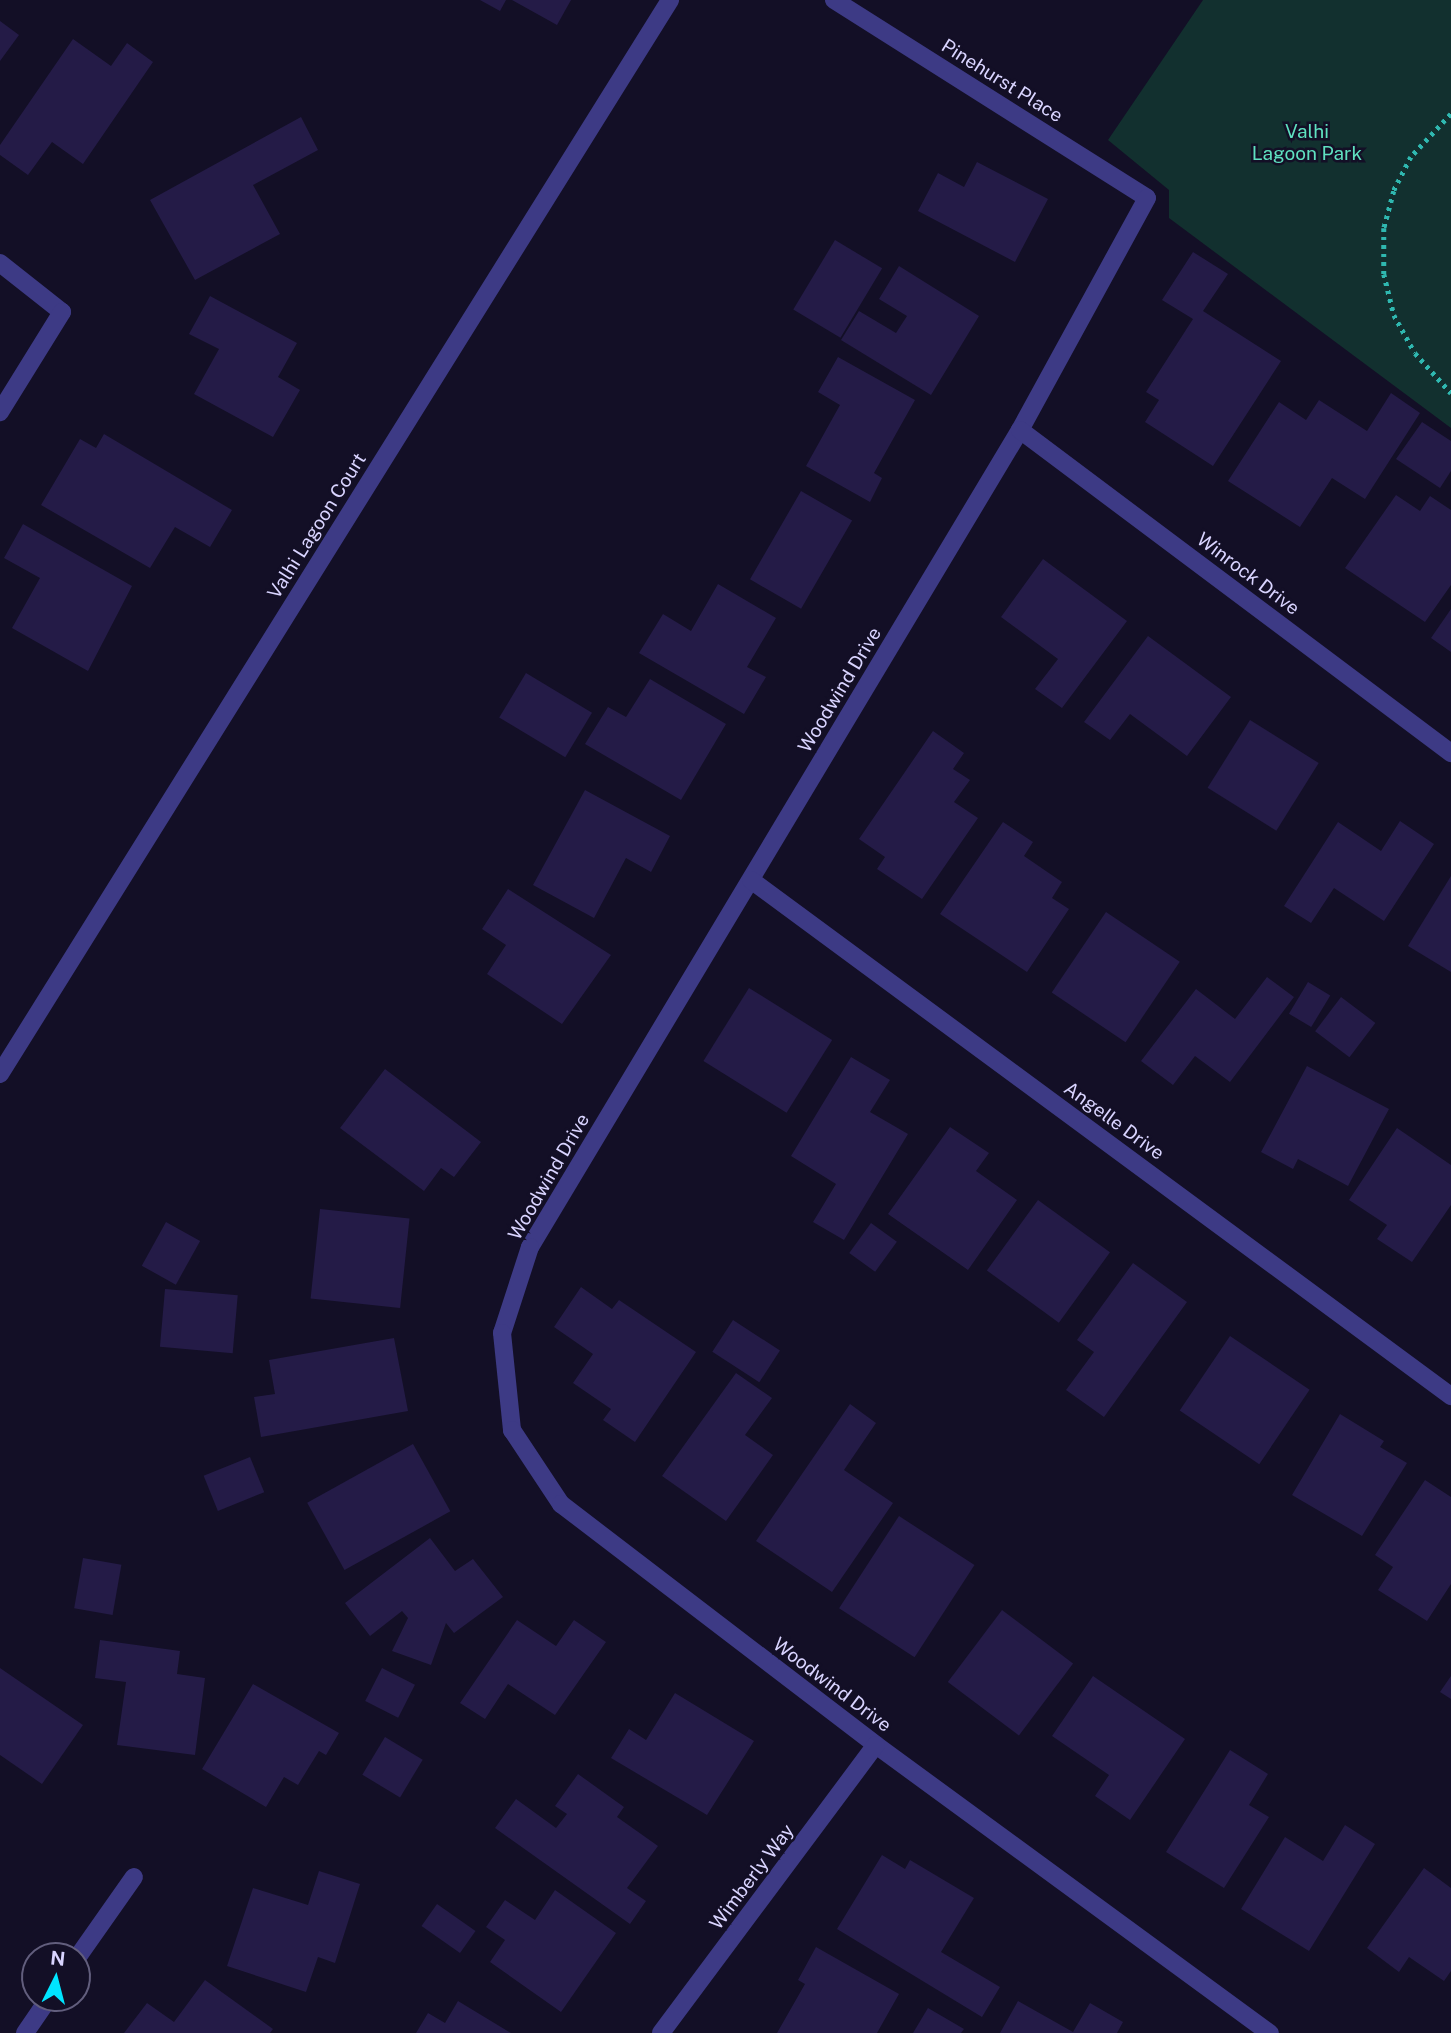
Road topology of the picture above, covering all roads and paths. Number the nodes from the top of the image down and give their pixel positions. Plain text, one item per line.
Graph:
1 (670, 0) edge
2 (834, 0) edge
3 (1451, 114) edge
4 (1147, 198) joint
5 (0, 263) edge
6 (1451, 393) edge
7 (0, 412) edge
8 (1020, 430) junction
9 (1451, 752) edge
10 (751, 880) junction
11 (0, 1074) edge
12 (1451, 1396) edge
13 (876, 1745) junction
14 (134, 1877) dead end
15 (88, 1942) edge
16 (39, 2012) edge
17 (25, 2033) edge
18 (661, 2033) edge
19 (1270, 2033) edge

1 - 11 street, Valhi Lagoon Court
2 - 4 street, Pinehurst Place
3 - 6 path
4 - 8 street, Woodwind Drive
5 - 7 street
8 - 9 street, Winrock Drive
8 - 10 street, Woodwind Drive
10 - 12 street, Angelle Drive
10 - 13 street, Woodwind Drive
13 - 18 street, Wimberly Way
13 - 19 street, Woodwind Drive
14 - 15 street
16 - 17 street

